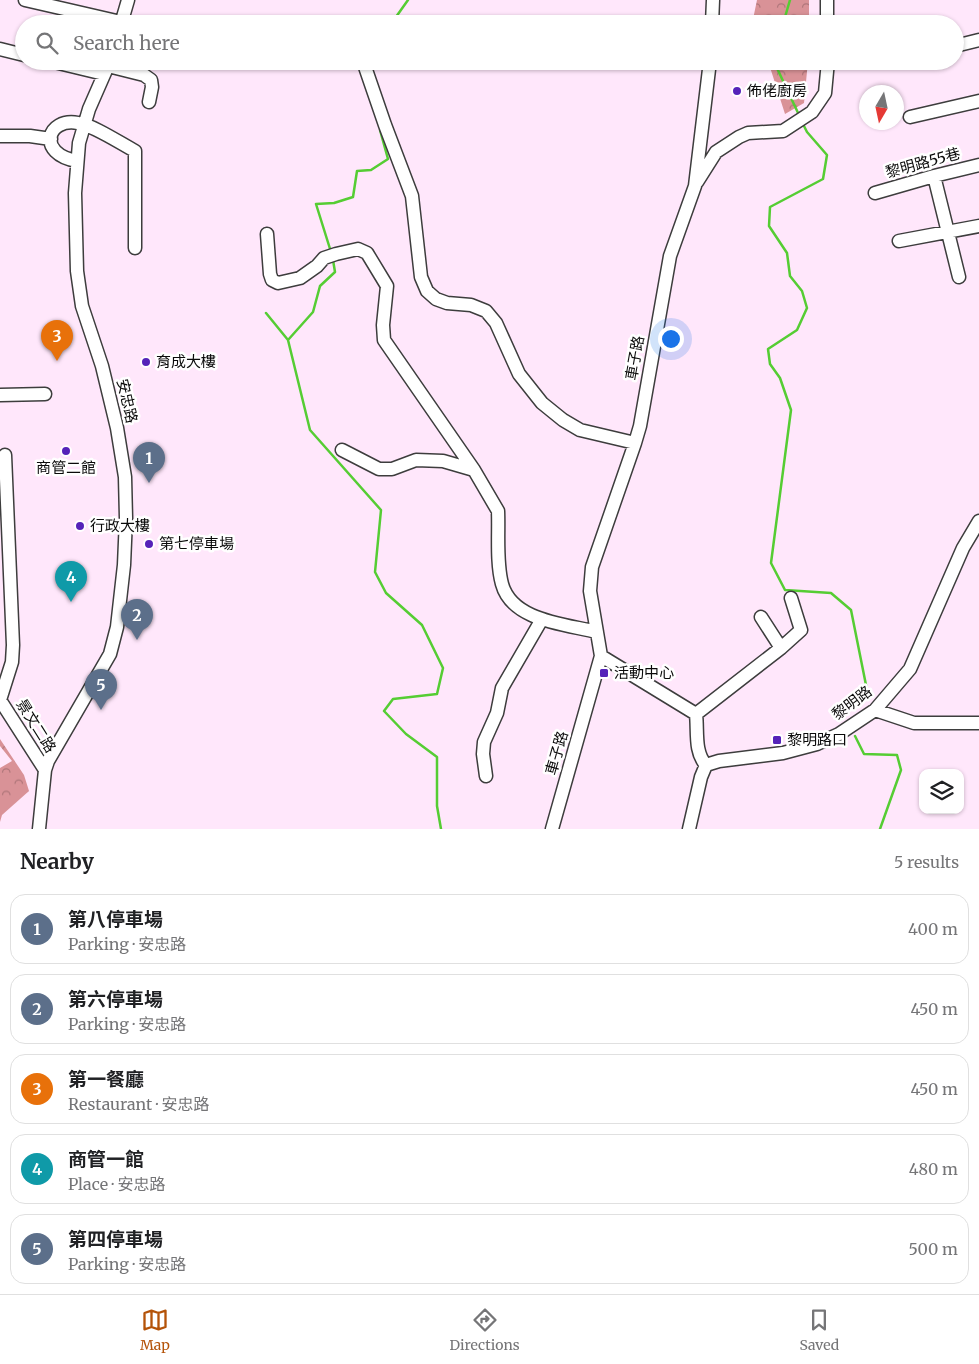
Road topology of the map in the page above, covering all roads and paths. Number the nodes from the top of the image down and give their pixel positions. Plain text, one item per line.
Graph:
1 (25, 0) edge
2 (128, 0) edge
3 (713, 0) edge
4 (827, 0) edge
5 (88, 15) edge
6 (123, 15) edge
7 (712, 15) edge
8 (827, 15) edge
9 (979, 40) edge
10 (964, 44) edge
11 (0, 49) edge
12 (15, 53) edge
13 (106, 70) edge
14 (121, 70) edge
15 (366, 70) edge
16 (709, 70) edge
17 (827, 70) edge
18 (979, 101) edge
19 (149, 102) dead end
20 (910, 117) dead end
21 (84, 124) junction
22 (0, 136) edge
23 (50, 139) junction
24 (77, 161) junction
25 (979, 165) edge
26 (934, 176) junction
27 (694, 186) junction
28 (875, 193) dead end
29 (979, 226) edge
30 (948, 233) junction
31 (267, 234) dead end
32 (899, 241) dead end
33 (135, 248) dead end
34 (959, 277) dead end
35 (45, 394) dead end
36 (0, 395) edge
37 (636, 443) junction
38 (342, 450) dead end
39 (5, 455) dead end
40 (474, 470) junction
41 (979, 520) edge
42 (790, 598) dead end
43 (761, 617) dead end
44 (542, 619) junction
45 (597, 632) junction
46 (781, 648) junction
47 (602, 656) junction
48 (0, 700) edge
49 (874, 710) junction
50 (696, 714) junction
51 (979, 724) edge
52 (706, 765) junction
53 (45, 770) junction
54 (486, 776) dead end
55 (39, 829) edge
56 (552, 829) edge
57 (689, 829) edge

1 - 5 street
2 - 6 street
3 - 7 street
4 - 8 street
9 - 10 street
11 - 12 street
13 - 21 street, 安忠路
14 - 19 street
15 - 37 street
16 - 27 street, 車子路
17 - 27 street
18 - 20 street
21 - 23 street
21 - 24 street, 安忠路
21 - 33 street
22 - 23 street
23 - 24 street
24 - 53 street, 安忠路
25 - 26 street, 黎明路55巷
26 - 28 street, 黎明路55巷
26 - 30 street
27 - 37 street, 車子路
29 - 30 street
30 - 32 street
30 - 34 street
31 - 40 street
35 - 36 street
37 - 45 street, 車子路
38 - 40 street
39 - 48 street
40 - 44 street
41 - 49 street, 黎明路
42 - 46 street
43 - 46 street
44 - 45 street
44 - 54 street
45 - 47 street, 車子路
46 - 50 street
47 - 50 street
47 - 56 street, 車子路
48 - 53 street, 景文二路
49 - 51 street
49 - 52 street, 黎明路
50 - 52 street
52 - 57 street
53 - 55 street, 安忠路

